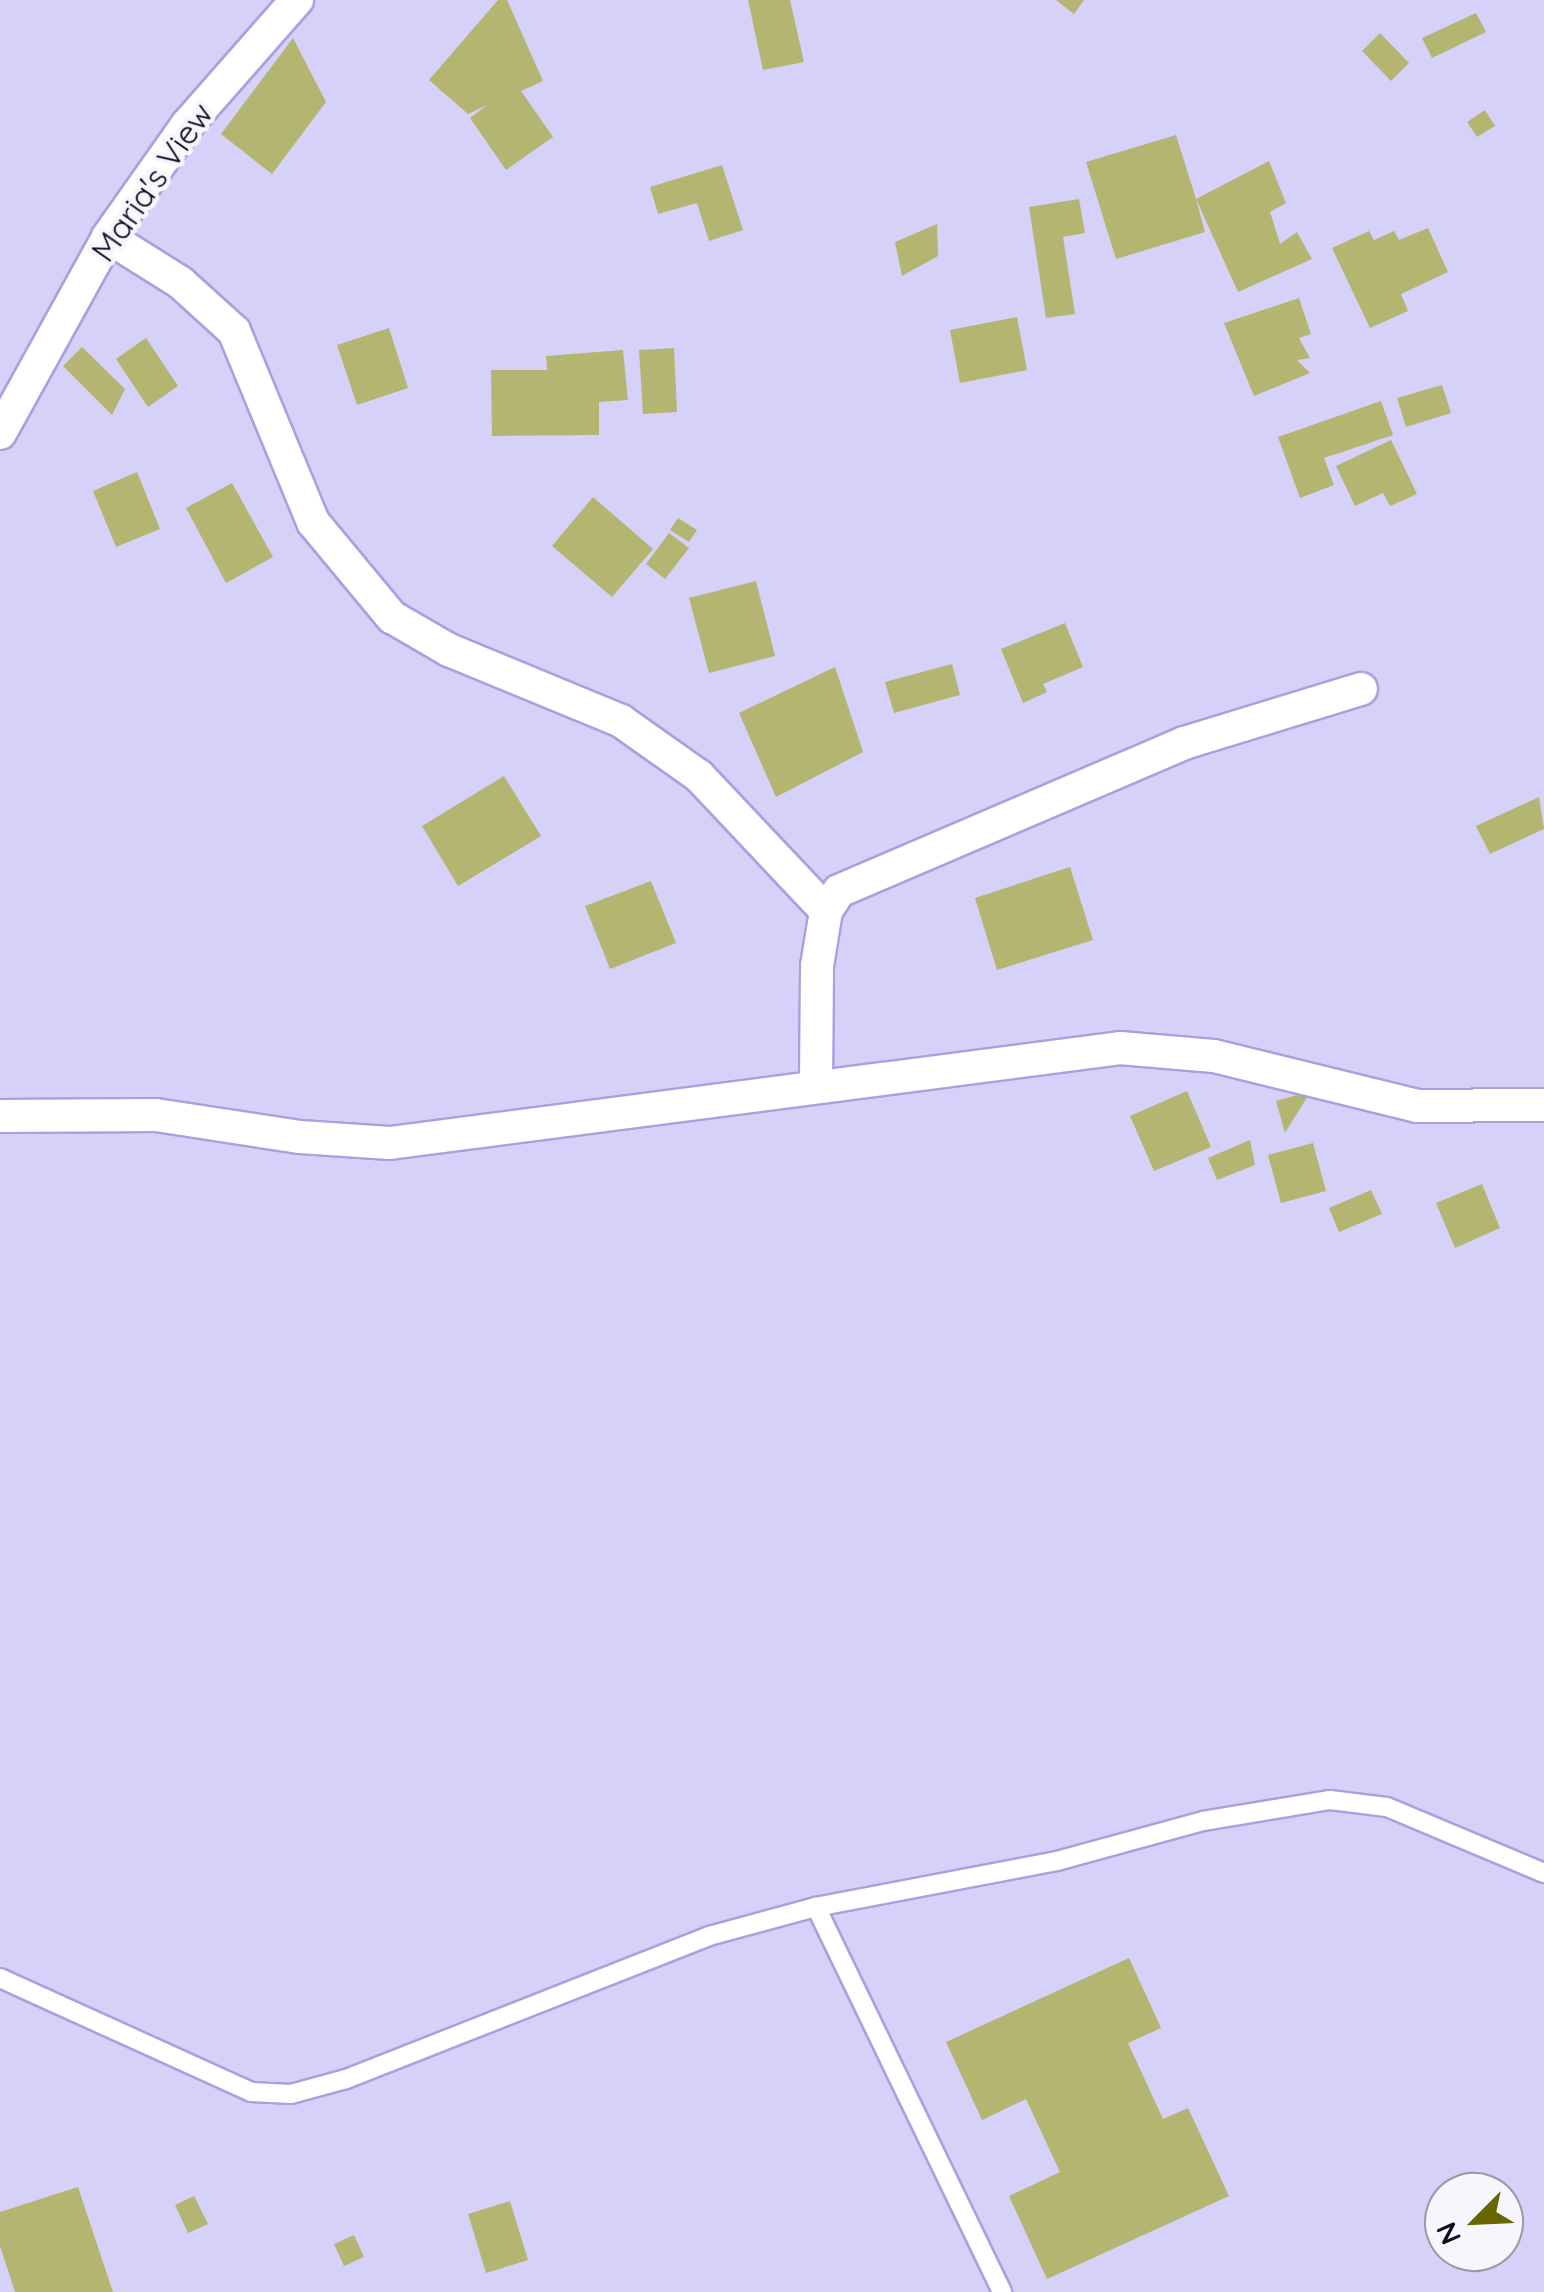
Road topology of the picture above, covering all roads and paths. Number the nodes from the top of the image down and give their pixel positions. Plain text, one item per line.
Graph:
1 (297, 0) edge
2 (108, 238) junction
3 (0, 433) edge
4 (1361, 689) dead end
5 (826, 911) junction
6 (816, 1084) junction
7 (1544, 1105) edge
8 (0, 1116) edge
9 (1544, 1873) edge
10 (816, 1907) junction
11 (0, 1978) edge
12 (1002, 2292) edge

1 - 2 street, Maria's View
2 - 3 street, Maria's View
2 - 5 street
4 - 5 street
5 - 6 street
6 - 7 street
6 - 8 street
9 - 10 lane
10 - 11 lane
10 - 12 lane

